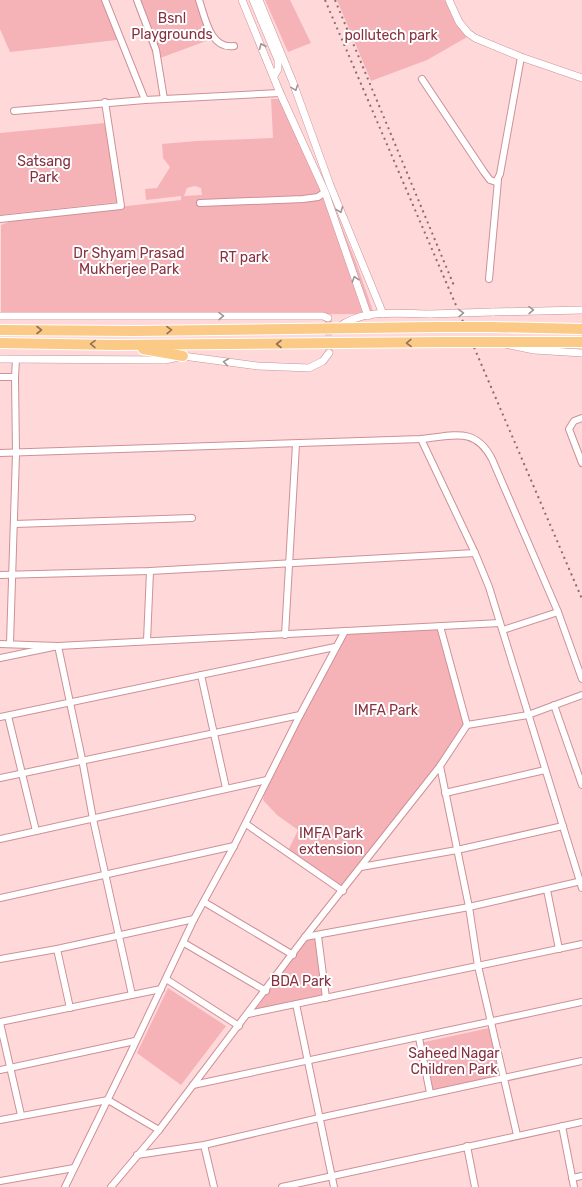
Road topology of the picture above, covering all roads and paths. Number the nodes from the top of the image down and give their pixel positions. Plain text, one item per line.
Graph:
1 (105, 0) edge
2 (137, 0) edge
3 (199, 0) edge
4 (242, 0) edge
5 (255, 0) edge
6 (448, 0) edge
7 (234, 46) dead end
8 (521, 57) junction
9 (278, 60) junction
10 (288, 71) junction
11 (274, 76) junction
12 (582, 78) edge
13 (422, 79) dead end
14 (280, 93) junction
15 (164, 99) junction
16 (145, 100) junction
17 (105, 102) junction
18 (14, 111) dead end
19 (498, 180) junction
20 (325, 192) junction
21 (200, 203) dead end
22 (0, 219) edge
23 (489, 279) dead end
24 (582, 310) edge
25 (383, 314) junction
26 (0, 316) edge
27 (368, 316) junction
28 (328, 318) dead end
29 (338, 328) junction
30 (582, 329) edge
31 (0, 330) edge
32 (496, 342) junction
33 (582, 342) edge
34 (0, 343) edge
35 (115, 345) junction
36 (329, 353) dead end
37 (582, 353) edge
38 (183, 356) junction
39 (0, 359) edge
40 (16, 359) junction
41 (0, 377) edge
42 (15, 377) junction
43 (582, 418) edge
44 (421, 439) junction
45 (296, 444) junction
46 (0, 453) edge
47 (16, 454) junction
48 (582, 463) edge
49 (192, 518) dead end
50 (15, 524) junction
51 (475, 553) junction
52 (289, 562) junction
53 (150, 571) junction
54 (0, 575) edge
55 (12, 575) junction
56 (558, 612) junction
57 (500, 623) junction
58 (440, 626) junction
59 (503, 630) junction
60 (345, 631) junction
61 (285, 634) junction
62 (147, 642) junction
63 (0, 644) edge
64 (10, 644) junction
65 (58, 646) junction
66 (335, 647) junction
67 (0, 658) edge
68 (200, 674) junction
69 (582, 679) edge
70 (582, 695) edge
71 (70, 701) junction
72 (554, 705) junction
73 (300, 715) junction
74 (528, 715) junction
75 (8, 716) junction
76 (0, 717) edge
77 (467, 725) junction
78 (213, 732) junction
79 (82, 759) junction
80 (440, 766) junction
81 (545, 770) junction
82 (21, 773) junction
83 (0, 778) edge
84 (267, 780) junction
85 (582, 785) edge
86 (226, 788) junction
87 (445, 792) junction
88 (93, 819) junction
89 (246, 824) junction
90 (563, 826) junction
91 (36, 831) junction
92 (0, 839) edge
93 (234, 846) junction
94 (457, 850) junction
95 (361, 867) junction
96 (106, 875) junction
97 (581, 883) edge
98 (547, 890) junction
99 (343, 891) junction
100 (0, 898) edge
101 (204, 902) junction
102 (469, 907) junction
103 (194, 919) junction
104 (120, 934) junction
105 (318, 936) junction
106 (305, 937) junction
107 (184, 943) junction
108 (582, 944) edge
109 (559, 948) junction
110 (57, 949) junction
111 (294, 954) junction
112 (0, 959) edge
113 (478, 966) junction
114 (166, 979) junction
115 (161, 989) junction
116 (266, 991) junction
117 (132, 995) junction
118 (326, 998) junction
119 (582, 1002) edge
120 (296, 1004) junction
121 (70, 1008) junction
122 (248, 1014) junction
123 (490, 1020) junction
124 (0, 1022) edge
125 (239, 1026) junction
126 (418, 1038) junction
127 (135, 1041) junction
128 (307, 1060) junction
129 (582, 1061) edge
130 (9, 1068) junction
131 (0, 1070) edge
132 (503, 1077) junction
133 (193, 1085) junction
134 (430, 1093) junction
135 (108, 1100) junction
136 (21, 1115) junction
137 (319, 1118) junction
138 (0, 1120) edge
139 (582, 1122) edge
140 (562, 1126) junction
141 (159, 1130) junction
142 (517, 1135) junction
143 (204, 1145) junction
144 (467, 1146) junction
145 (137, 1155) junction
146 (74, 1168) junction
147 (332, 1176) junction
148 (582, 1176) edge
149 (572, 1178) junction
150 (0, 1181) edge
151 (112, 1186) edge
152 (65, 1187) edge
153 (214, 1187) edge
154 (282, 1187) edge
155 (334, 1187) edge
156 (475, 1187) edge
157 (574, 1187) edge

1 - 16 street
2 - 15 street
3 - 7 street
11 -> 4 street
5 - 9 street
5 - 10 street
6 - 8 street
8 - 12 street
8 - 19 street
9 - 10 street
9 - 11 street
10 -> 25 street
11 - 14 street
13 - 19 street
14 - 15 street
14 - 20 street
15 - 16 street
16 - 17 street
17 - 18 street
17 - 22 street
19 - 23 street
20 - 21 street
27 -> 20 street
25 -> 24 street, bridge
25 - 27 street
26 -> 28 street
27 - 29 street
29 - 30 highway, bridge
31 -> 29 highway
32 - 33 highway
32 -> 35 highway, bridge
32 - 37 street
35 -> 34 highway
35 - 38 highway
36 -> 38 street
38 - 40 street
39 - 40 street
40 - 42 street
41 - 42 street
42 - 47 street
43 - 48 street
44 - 45 street
44 - 51 street
44 - 56 street
45 - 47 street
45 - 52 street
46 - 47 street
47 - 50 street
49 - 50 street
50 - 55 street
51 - 52 street
51 - 57 street
52 - 53 street
52 - 61 street
53 - 55 street
53 - 62 street
54 - 55 street
55 - 64 street
56 - 59 street
56 - 69 street
57 - 58 street
57 - 59 street
58 - 60 street
58 - 77 street
59 - 74 street
60 - 61 street
60 - 66 street
61 - 62 street
62 - 65 street
63 - 64 street
64 - 65 street
65 - 67 street
65 - 71 street
66 - 68 street
66 - 73 street
68 - 71 street
68 - 78 street
70 - 72 street
71 - 75 street
71 - 79 street
72 - 74 street
72 - 85 street
73 - 78 street
73 - 84 street
74 - 77 street
74 - 81 street
75 - 76 street
75 - 82 street
77 - 80 street
78 - 79 street
78 - 86 street
79 - 82 street
79 - 88 street
80 - 87 street
80 - 95 street
81 - 87 street
81 - 90 street
82 - 83 street
82 - 91 street
84 - 86 street
84 - 89 street
86 - 88 street
87 - 94 street
88 - 91 street
88 - 96 street
89 - 93 street
89 - 99 street
90 - 94 street
90 - 97 street
91 - 92 street
93 - 96 street
93 - 101 street
94 - 95 street
94 - 102 street
95 - 99 street
96 - 100 street
96 - 104 street
97 - 98 street
98 - 102 street
98 - 109 street
99 - 106 street
101 - 103 street
101 - 111 street
102 - 105 street
102 - 113 street
103 - 104 street
103 - 107 street
104 - 110 street
104 - 117 street
105 - 106 street
105 - 118 street
106 - 111 street
107 - 114 street
107 - 116 street
108 - 109 street
109 - 113 street
110 - 112 street
110 - 121 street
111 - 116 street
113 - 118 street
113 - 123 street
114 - 115 street
114 - 125 street
115 - 117 street
115 - 127 street
116 - 122 street
117 - 121 street
118 - 120 street
119 - 123 street
120 - 122 street
120 - 128 street
121 - 124 street
122 - 125 street
123 - 126 street
123 - 132 street
124 - 130 street
125 - 133 street
126 - 128 street
126 - 134 street
127 - 130 street
127 - 135 street
128 - 133 street
128 - 137 street
129 - 132 street
130 - 131 street
130 - 136 street
132 - 134 street
132 - 142 street
133 - 141 street
134 - 137 street
135 - 136 street
135 - 141 street
135 - 146 street
136 - 138 street
137 - 143 street
137 - 147 street
139 - 140 street
140 - 142 street
140 - 149 street
141 - 145 street
142 - 144 street
143 - 145 street
143 - 153 street
144 - 147 street
144 - 156 street
145 - 151 street
146 - 150 street
146 - 152 street
147 - 154 street
147 - 155 street
148 - 149 street
149 - 157 street

